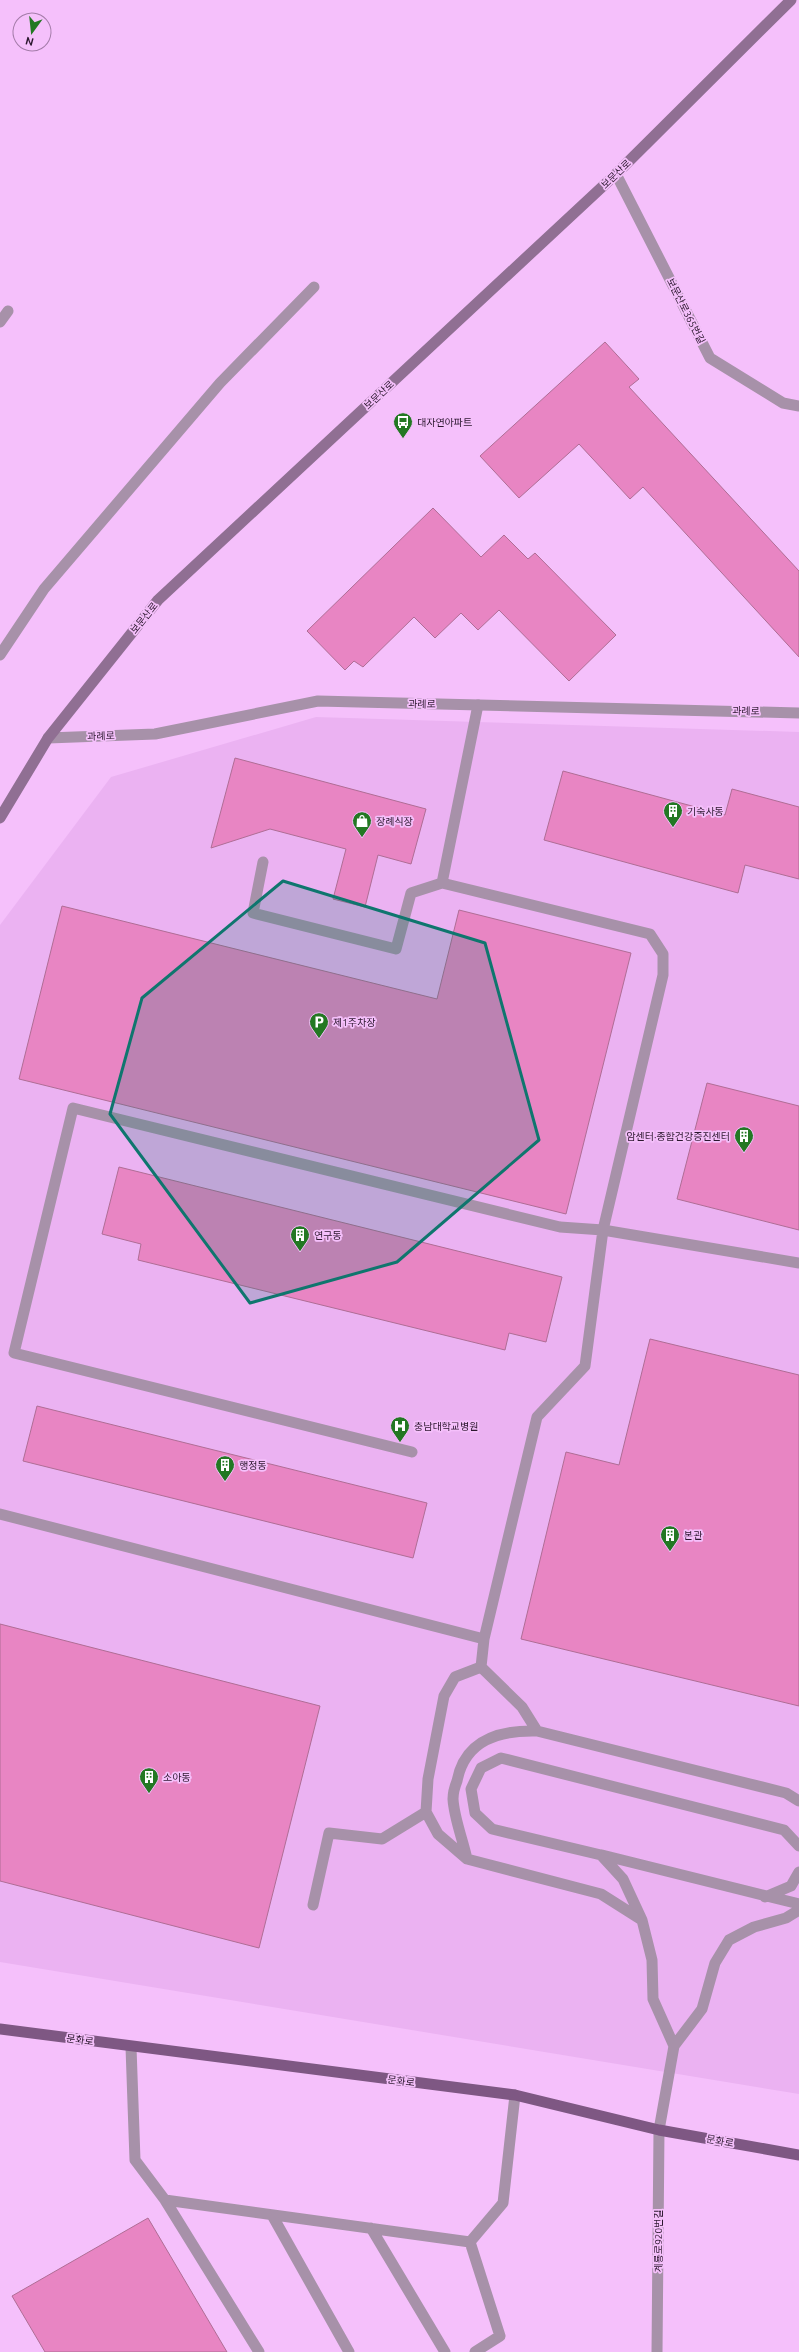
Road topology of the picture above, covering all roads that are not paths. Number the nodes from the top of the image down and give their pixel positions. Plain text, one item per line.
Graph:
1 (791, 0) edge
2 (616, 174) junction
3 (314, 287) dead end
4 (8, 311) dead end
5 (0, 322) edge
6 (799, 406) edge
7 (0, 655) edge
8 (478, 705) junction
9 (799, 713) edge
10 (48, 738) junction
11 (0, 818) edge
12 (263, 862) dead end
13 (442, 884) junction
14 (604, 1230) junction
15 (799, 1263) edge
16 (412, 1452) dead end
17 (0, 1514) edge
18 (484, 1639) junction
19 (481, 1667) junction
20 (537, 1731) junction
21 (799, 1801) edge
22 (426, 1812) junction
23 (799, 1846) edge
24 (601, 1855) junction
25 (467, 1859) junction
26 (799, 1872) edge
27 (765, 1897) junction
28 (799, 1904) edge
29 (313, 1905) dead end
30 (799, 1910) edge
31 (642, 1920) junction
32 (0, 2029) edge
33 (674, 2046) junction
34 (131, 2047) junction
35 (515, 2095) junction
36 (659, 2130) junction
37 (799, 2155) edge
38 (165, 2200) junction
39 (272, 2215) junction
40 (371, 2228) junction
41 (470, 2242) junction
42 (259, 2352) edge
43 (350, 2352) edge
44 (445, 2352) edge
45 (475, 2352) edge
46 (657, 2352) edge

1 - 2 main road, 보문산로
2 - 6 street, 보문산로365번길
2 - 10 main road, 보문산로
3 - 7 street
4 - 5 street
8 - 9 street, 과례로
8 - 10 street, 과례로
8 - 13 street
10 - 11 main road, 보문산로
12 - 13 street
13 - 14 street
14 - 15 street
14 - 16 street
14 - 18 street
17 - 18 street
18 - 19 street
19 - 20 street
19 - 22 street
20 - 21 street
20 - 25 street
22 - 25 street
22 - 29 street
23 - 24 street
24 - 27 street
24 - 31 street
25 - 31 street
26 - 27 street
27 - 28 street
30 - 33 street
31 - 33 street
32 - 34 main road, 문화로
33 - 36 street, 계룡로920번길
34 - 35 main road, 문화로
34 - 38 street
35 - 36 main road, 문화로
35 - 41 street
36 - 37 main road, 문화로
36 - 46 street, 계룡로920번길
38 - 39 street
38 - 42 street
39 - 40 street
39 - 43 street
40 - 41 street
40 - 44 street
41 - 45 street

